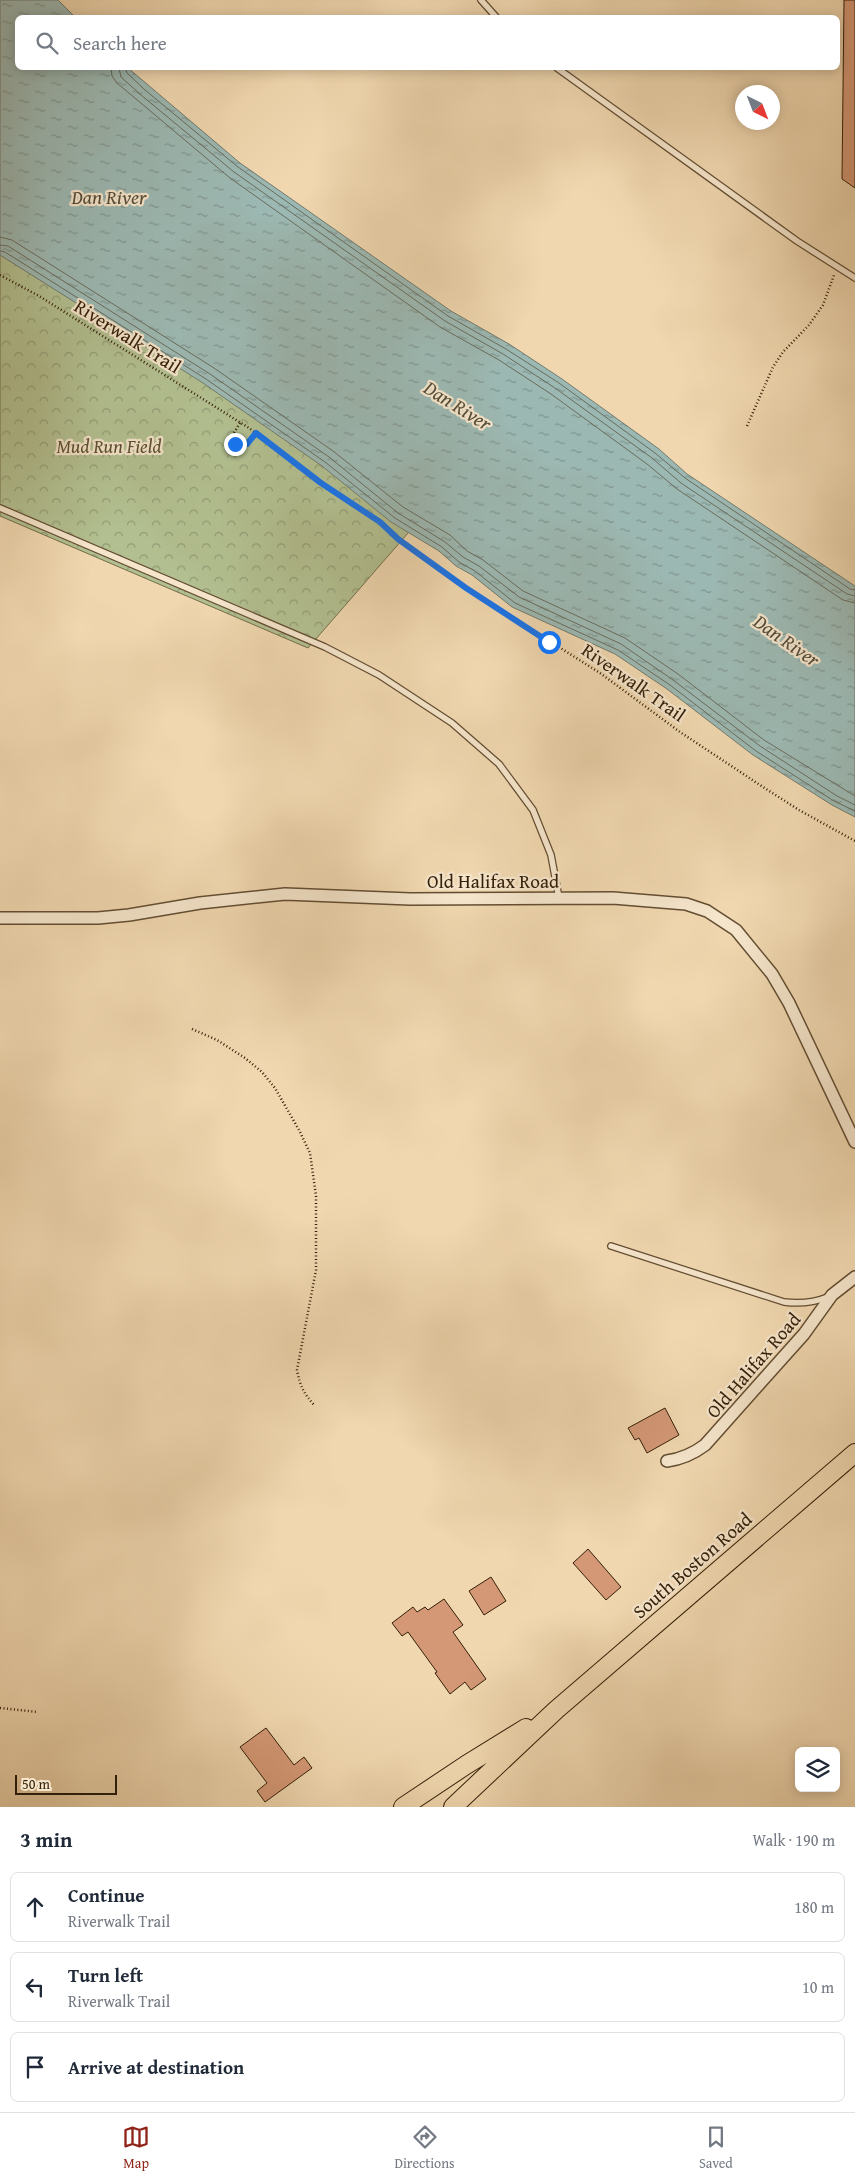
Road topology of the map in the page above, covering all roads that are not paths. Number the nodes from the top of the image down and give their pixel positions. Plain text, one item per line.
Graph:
1 (481, 0) edge
2 (494, 15) edge
3 (559, 70) edge
4 (855, 278) edge
5 (0, 508) edge
6 (560, 898) junction
7 (0, 918) edge
8 (855, 1142) edge
9 (611, 1246) dead end
10 (855, 1277) edge
11 (832, 1295) junction
12 (855, 1453) edge
13 (667, 1462) dead end
14 (556, 1710) junction
15 (403, 1807) edge
16 (453, 1807) edge

1 - 2 lane
3 - 4 lane
5 - 6 lane
6 - 7 street, Old Halifax Road
6 - 8 street, Old Halifax Road
9 - 11 lane
10 - 11 street, Old Halifax Road
11 - 13 street, Old Halifax Road
12 - 14 main road, South Boston Road
14 - 15 main road, South Boston Road
14 - 16 main road, South Boston Road

